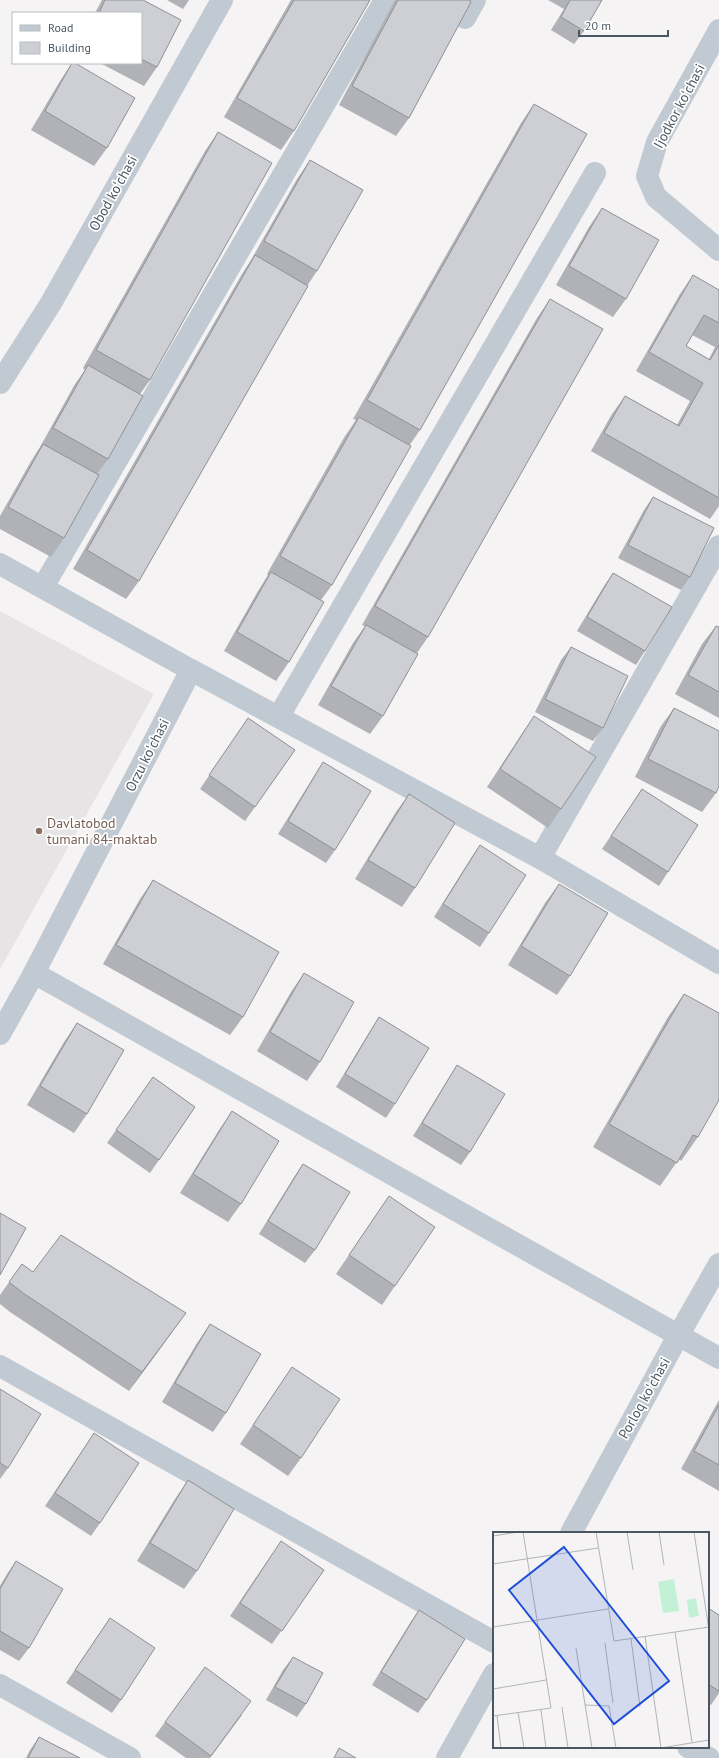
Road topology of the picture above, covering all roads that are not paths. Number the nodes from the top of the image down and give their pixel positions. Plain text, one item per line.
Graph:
1 (222, 0) edge
2 (385, 0) edge
3 (719, 30) edge
4 (596, 173) dead end
5 (719, 250) edge
6 (0, 383) edge
7 (719, 546) edge
8 (0, 564) edge
9 (43, 587) junction
10 (191, 670) junction
11 (279, 716) junction
12 (540, 858) junction
13 (719, 963) edge
14 (34, 973) junction
15 (0, 1034) edge
16 (719, 1264) edge
17 (678, 1336) junction
18 (719, 1358) edge
19 (0, 1366) edge
20 (572, 1532) edge
21 (493, 1641) edge
22 (493, 1676) edge
23 (0, 1685) edge
24 (690, 1748) edge
25 (130, 1758) edge
26 (447, 1758) edge
27 (709, 1758) edge

1 - 6 street, Obod koʻchasi
2 - 9 street
3 - 5 street, Ijodkor koʻchasi
4 - 11 street
7 - 12 street
8 - 9 street
9 - 10 street
10 - 11 street
10 - 14 street, Orzu koʻchasi
11 - 12 street
12 - 13 street
14 - 15 street, Orzu koʻchasi
14 - 17 street
16 - 17 street, Porloq koʻchasi
17 - 18 street
17 - 20 street, Porloq koʻchasi
19 - 21 street
22 - 26 street
23 - 25 street
24 - 27 street

